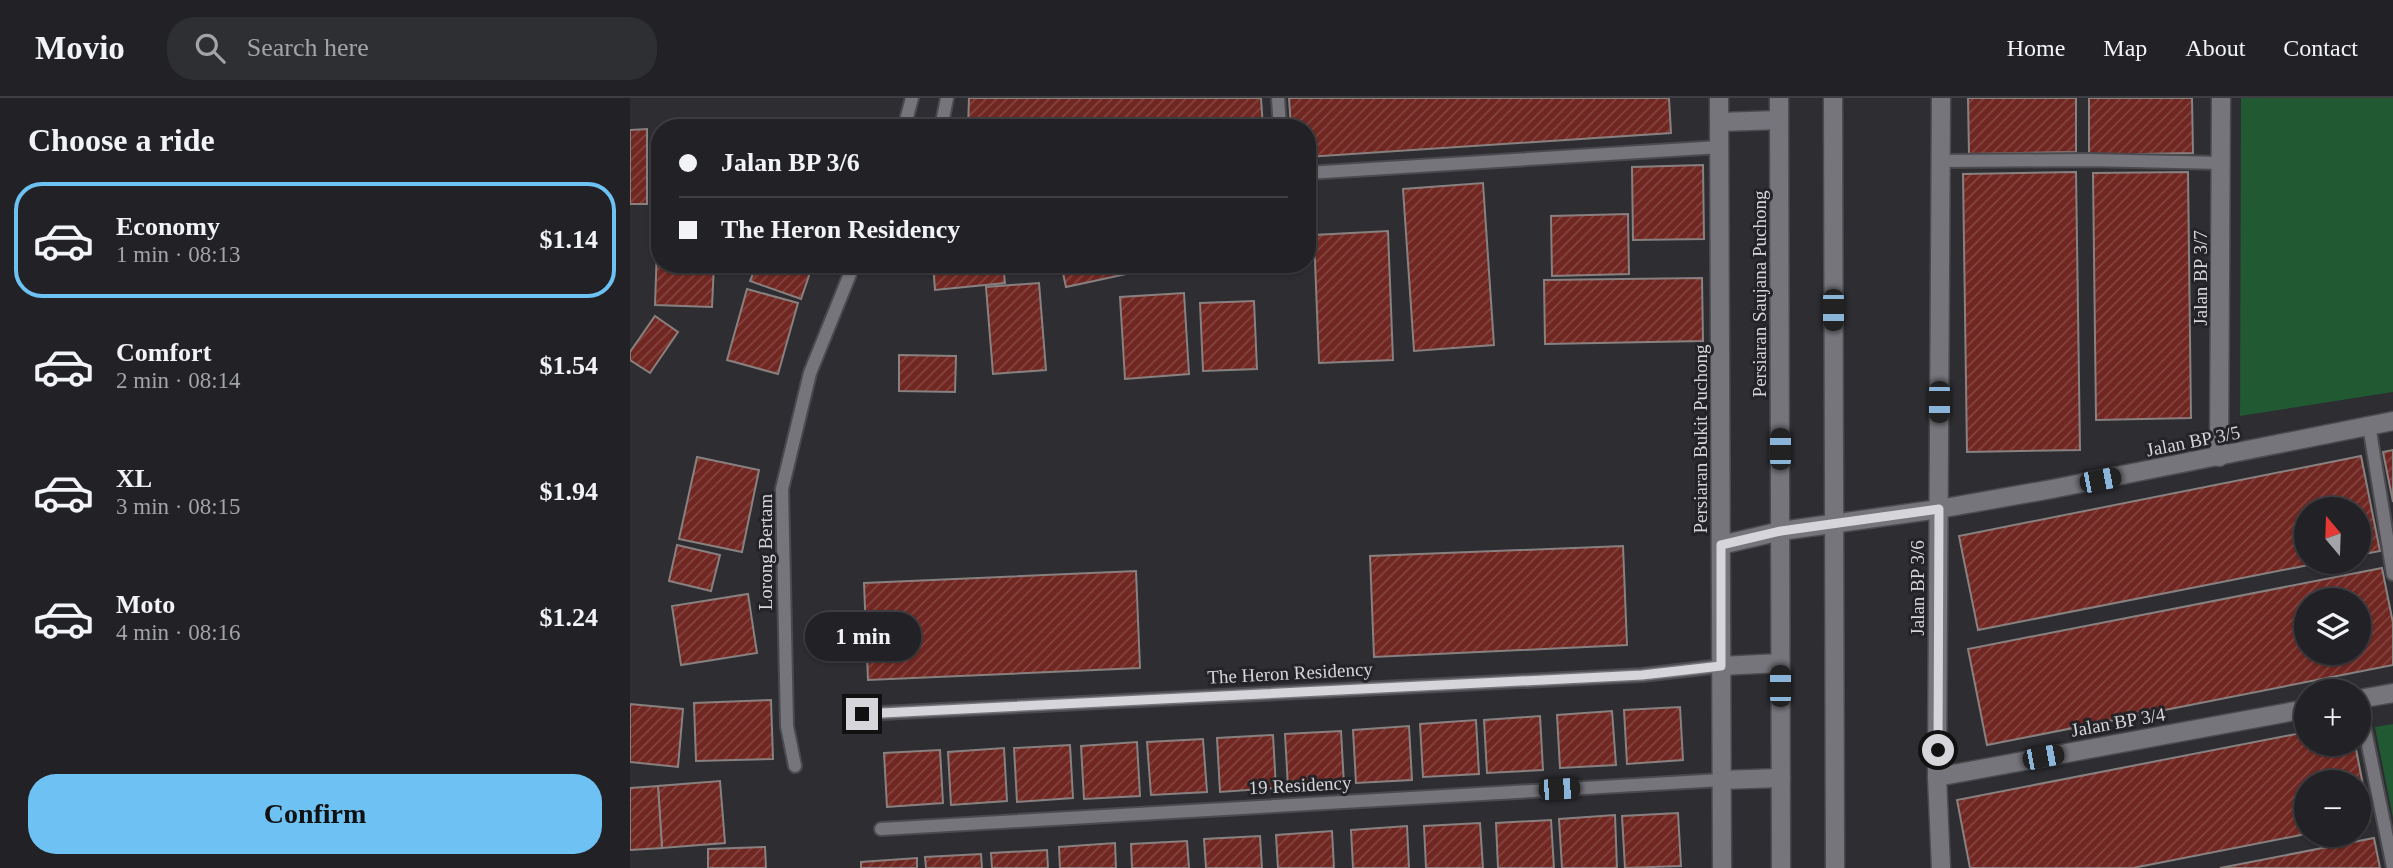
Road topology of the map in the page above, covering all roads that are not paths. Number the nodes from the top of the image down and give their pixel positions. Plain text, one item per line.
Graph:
1 (912, 98) edge
2 (947, 98) edge
3 (1278, 98) edge
4 (1719, 98) edge
5 (1779, 98) edge
6 (1833, 98) edge
7 (1941, 98) edge
8 (2221, 98) edge
9 (906, 119) edge
10 (943, 119) edge
11 (1279, 119) edge
12 (1779, 120) junction
13 (1720, 122) junction
14 (1720, 147) junction
15 (1941, 161) junction
16 (2221, 163) junction
17 (1316, 172) edge
18 (850, 273) edge
19 (2393, 421) edge
20 (2369, 425) junction
21 (2219, 457) junction
22 (1939, 509) junction
23 (1834, 522) junction
24 (1781, 531) junction
25 (1721, 545) junction
26 (2393, 574) edge
27 (1780, 663) junction
28 (1721, 666) junction
29 (2393, 693) edge
30 (2371, 698) edge
31 (2294, 711) edge
32 (862, 714) dead end
33 (2370, 756) edge
34 (794, 766) dead end
35 (1937, 777) junction
36 (1781, 778) junction
37 (1721, 780) junction
38 (881, 829) dead end
39 (2393, 867) edge
40 (1722, 868) edge
41 (1781, 868) edge
42 (1835, 868) edge
43 (1941, 868) edge

1 - 9 lane
2 - 10 lane
3 - 11 lane
4 - 13 street, Persiaran Bukit Puchong
5 - 12 street, Persiaran Saujana Puchong
6 - 23 street
7 - 15 street, Jalan BP 3/6
8 - 16 street, Jalan BP 3/7
12 - 13 street
12 - 24 street, Persiaran Saujana Puchong
13 - 14 street, Persiaran Bukit Puchong
14 - 17 lane
14 - 25 street, Persiaran Bukit Puchong
15 - 16 lane
15 - 22 street, Jalan BP 3/6
16 - 21 street, Jalan BP 3/7
18 - 34 lane, Lorong Bertam
19 - 20 street, Jalan BP 3/5
20 - 21 street, Jalan BP 3/5
20 - 26 lane
21 - 22 street, Jalan BP 3/5
22 - 23 street, Jalan BP 3/5
22 - 35 street, Jalan BP 3/6
23 - 24 street, Jalan BP 3/5
23 - 42 street
24 - 25 street, Jalan BP 3/5
24 - 27 street, Persiaran Saujana Puchong
25 - 28 street, Persiaran Bukit Puchong
27 - 28 street
27 - 36 street, Persiaran Saujana Puchong
28 - 32 lane, The Heron Residency
28 - 37 street, Persiaran Bukit Puchong
29 - 30 street
31 - 35 street, Jalan BP 3/4
33 - 39 lane
35 - 43 street, Jalan BP 3/6
36 - 37 street
36 - 41 street, Persiaran Saujana Puchong
37 - 38 lane, 19 Residency
37 - 40 street, Persiaran Bukit Puchong

